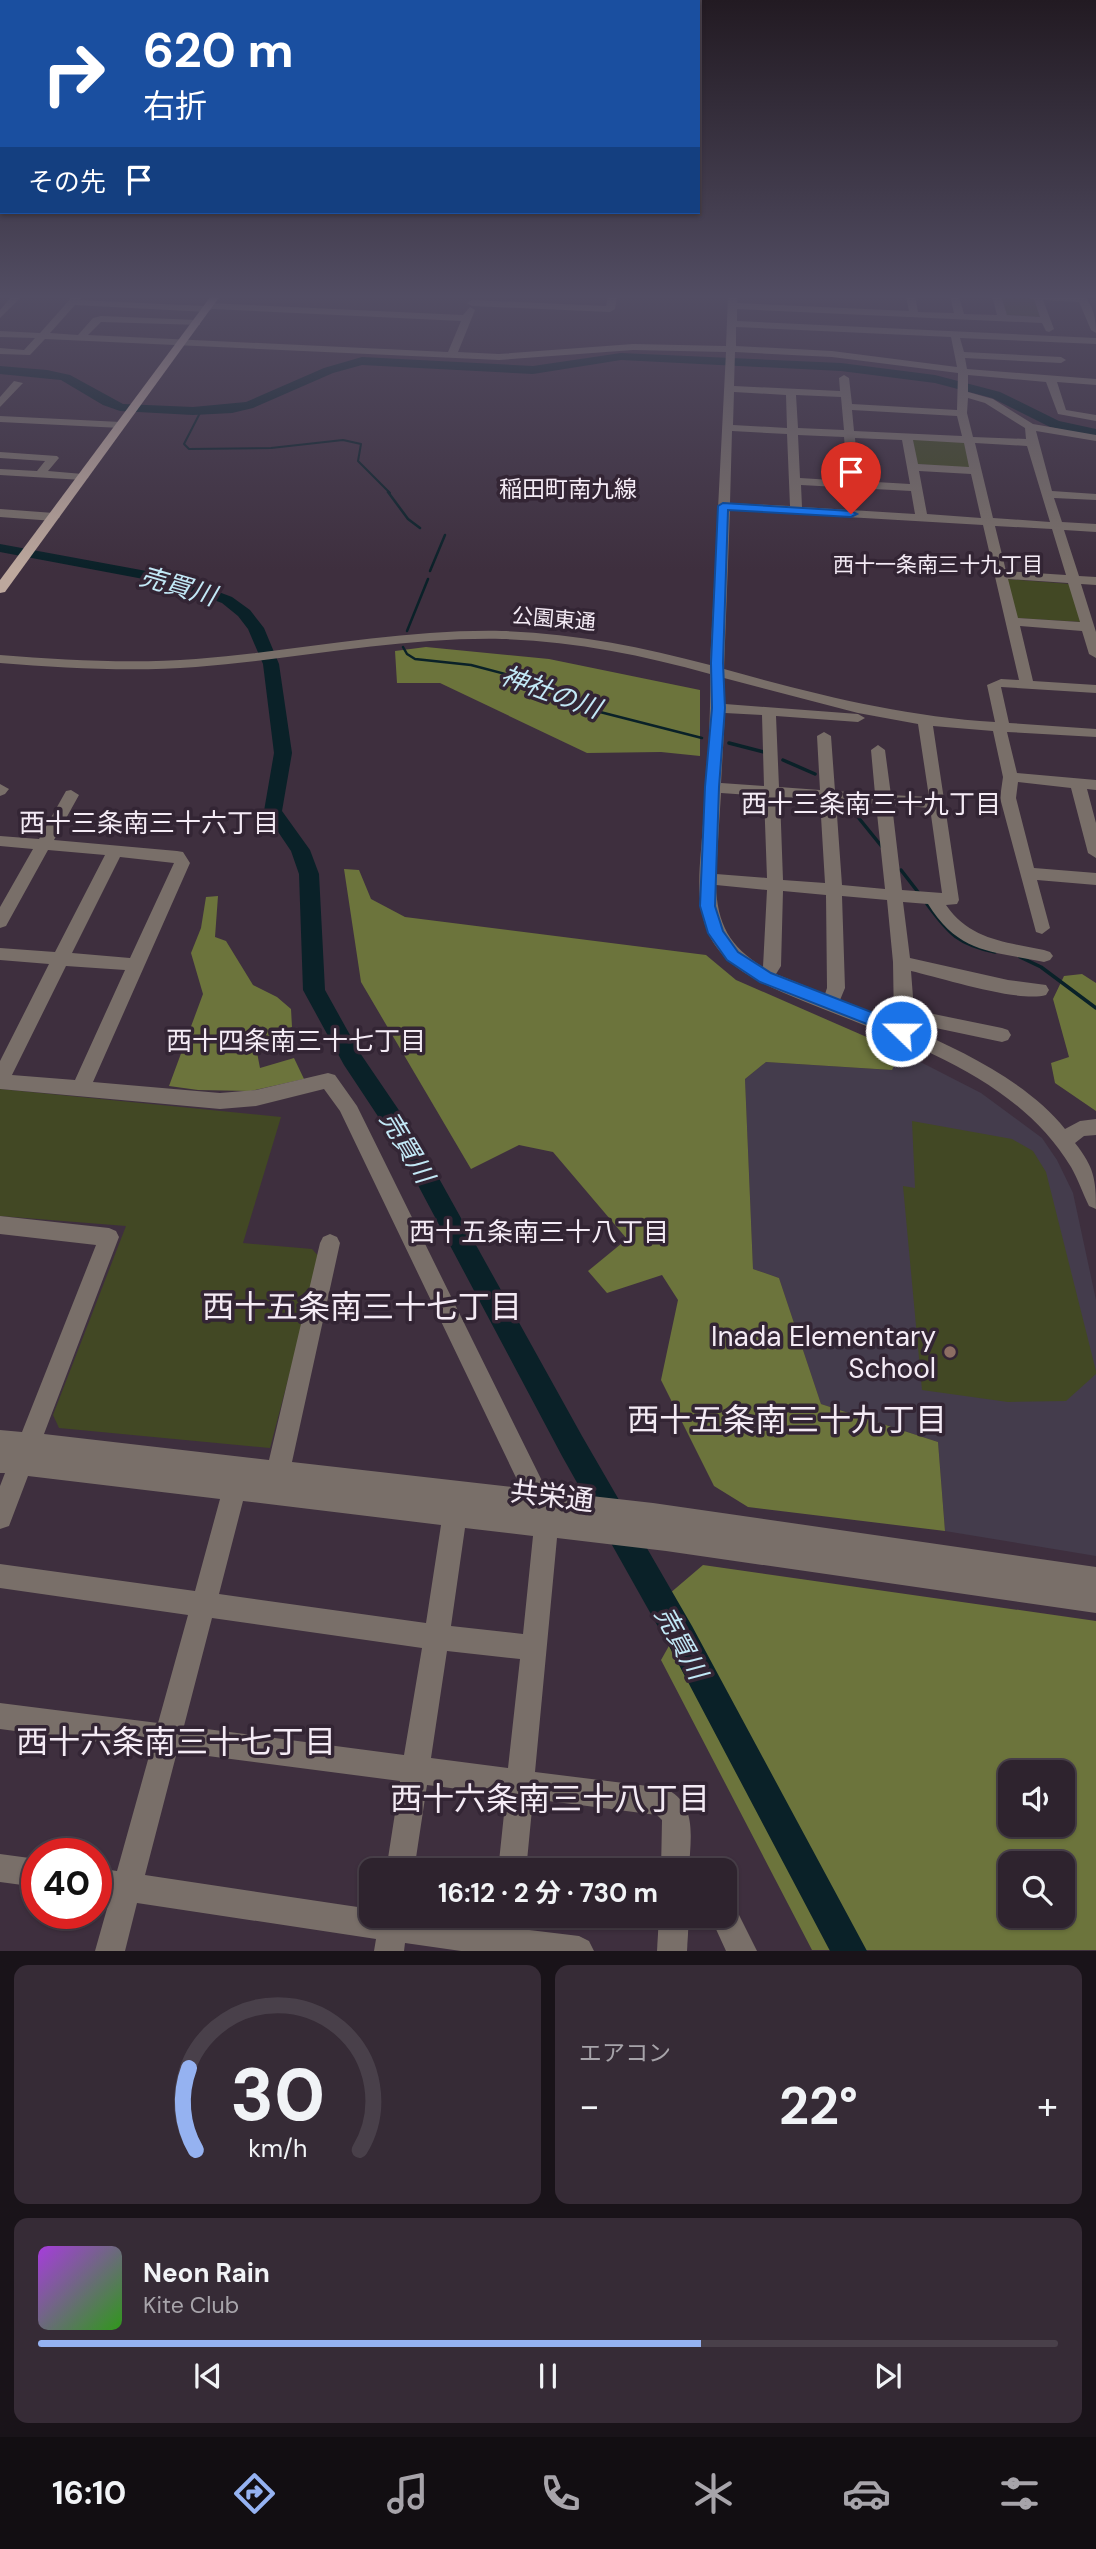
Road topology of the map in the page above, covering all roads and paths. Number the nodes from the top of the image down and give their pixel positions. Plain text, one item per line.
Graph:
1 (15, 387) edge
2 (149, 387) edge
3 (845, 387) edge
4 (963, 387) edge
5 (968, 387) edge
6 (1053, 387) edge
7 (728, 389) joint
8 (791, 392) junction
9 (845, 394) junction
10 (0, 404) edge
11 (846, 407) junction
12 (962, 413) junction
13 (1096, 418) edge
14 (0, 419) edge
15 (121, 425) junction
16 (1030, 427) junction
17 (727, 428) junction
18 (794, 431) junction
19 (848, 434) junction
20 (907, 436) junction
21 (1093, 438) edge
22 (969, 439) junction
23 (1032, 443) junction
24 (1096, 453) edge
25 (0, 455) edge
26 (913, 467) junction
27 (976, 471) junction
28 (0, 472) edge
29 (40, 474) junction
30 (83, 477) junction
31 (795, 481) junction
32 (854, 484) junction
33 (916, 488) junction
34 (1048, 494) junction
35 (1096, 497) edge
36 (723, 506) junction
37 (796, 511) junction
38 (0, 513) edge
39 (54, 517) junction
40 (922, 518) junction
41 (989, 522) junction
42 (1057, 526) junction
43 (1096, 528) edge
44 (1002, 575) junction
45 (1074, 579) junction
46 (1096, 581) edge
47 (0, 589) edge
48 (1013, 622) junction
49 (1088, 627) junction
50 (1095, 651) edge
51 (0, 659) edge
52 (718, 671) junction
53 (1027, 684) junction
54 (1096, 689) edge
55 (718, 708) junction
56 (769, 711) junction
57 (879, 714) junction
58 (925, 720) junction
59 (1001, 727) junction
60 (1096, 733) edge
61 (824, 736) dead end
62 (878, 750) dead end
63 (1011, 777) junction
64 (1078, 784) junction
65 (1096, 785) edge
66 (712, 787) junction
67 (770, 791) junction
68 (71, 795) dead end
69 (829, 796) junction
70 (885, 800) junction
71 (937, 803) junction
72 (0, 841) edge
73 (43, 845) junction
74 (115, 850) junction
75 (1096, 853) edge
76 (1027, 873) junction
77 (1096, 879) edge
78 (708, 880) junction
79 (775, 884) junction
80 (834, 888) junction
81 (895, 896) junction
82 (934, 900) junction
83 (0, 922) edge
84 (1042, 928) dead end
85 (0, 954) edge
86 (1044, 956) dead end
87 (60, 959) junction
88 (902, 962) junction
89 (138, 965) junction
90 (766, 977) junction
91 (1040, 990) dead end
92 (830, 1003) junction
93 (903, 1023) junction
94 (1002, 1035) dead end
95 (0, 1080) edge
96 (80, 1089) junction
97 (1096, 1127) edge
98 (1065, 1140) junction
99 (1096, 1200) edge
100 (0, 1225) edge
101 (330, 1243) dead end
102 (0, 1441) edge
103 (16, 1456) edge
104 (237, 1478) junction
105 (276, 1483) junction
106 (457, 1504) junction
107 (548, 1511) junction
108 (0, 1517) edge
109 (0, 1576) edge
110 (1096, 1579) edge
111 (1096, 1600) edge
112 (205, 1605) junction
113 (437, 1637) junction
114 (535, 1648) junction
115 (0, 1716) edge
116 (169, 1737) junction
117 (415, 1769) junction
118 (521, 1784) junction
119 (402, 1858) edge
120 (513, 1858) edge
121 (676, 1858) edge
122 (0, 1868) edge
123 (21, 1871) edge
124 (112, 1884) edge
125 (128, 1886) junction
126 (673, 1928) edge
127 (730, 1928) edge
128 (392, 1931) edge
129 (506, 1936) edge
130 (110, 1951) edge
131 (579, 1951) edge
132 (672, 1951) edge
133 (742, 1951) edge

1 - 10 street
2 - 15 main road
3 - 9 street
4 - 12 street
5 - 16 street
6 - 13 street
7 - 8 street
7 - 17 street
8 - 9 street
8 - 18 street
9 - 11 street
11 - 12 street
11 - 19 street
12 - 22 street
14 - 15 street
15 - 30 main road
16 - 21 street
16 - 23 street
17 - 18 street
17 - 36 street
18 - 19 street
18 - 31 street
19 - 20 street
19 - 32 street
20 - 22 street
20 - 26 street
21 - 24 street
22 - 23 street
22 - 27 street
23 - 34 street
25 - 29 street
26 - 27 street
26 - 33 street
27 - 41 street
28 - 29 street
29 - 30 street
30 - 39 main road
31 - 32 street
31 - 37 street
32 - 33 street
33 - 40 street
34 - 35 street
34 - 42 street
36 - 37 street
36 - 52 street
37 - 40 street
38 - 39 street
39 - 47 main road
40 - 41 street
41 - 42 street
41 - 44 street
42 - 43 street
42 - 45 street
44 - 45 street
44 - 48 street
45 - 46 street
45 - 49 street
48 - 49 street
48 - 53 street
49 - 50 street
51 - 52 street, 公園東通
52 - 55 street
52 - 57 street, 公園東通
53 - 54 street
53 - 59 street
55 - 56 street
55 - 66 street
56 - 57 street
56 - 67 street
57 - 58 street, 公園東通
58 - 59 street, 公園東通
58 - 71 street
59 - 60 street, 公園東通
59 - 63 street
61 - 69 street
62 - 70 street
63 - 64 street
63 - 76 street
64 - 65 street
64 - 75 street
66 - 67 street
66 - 78 street
67 - 69 street
67 - 79 street
68 - 73 street
69 - 70 street
69 - 80 street
70 - 71 street
70 - 81 street
71 - 82 street
72 - 73 street
73 - 74 street
73 - 83 street
74 - 87 street
74 - 89 street
76 - 77 street
76 - 84 street
78 - 79 street
78 - 90 street
79 - 80 street
79 - 90 street
80 - 81 street
80 - 92 street
81 - 82 street
81 - 88 street
82 - 86 street
85 - 87 street
87 - 89 street
87 - 95 street
88 - 91 street
88 - 93 street
89 - 96 street
90 - 92 street
92 - 93 street
93 - 94 street
93 - 98 street
95 - 96 street
96 - 107 street
97 - 98 street
98 - 99 street
100 - 103 street
101 - 105 street
102 - 103 street, 共栄通
103 - 104 street, 共栄通
103 - 108 street
104 - 105 street, 共栄通
104 - 112 street
105 - 106 street, 共栄通
106 - 107 street, 共栄通
106 - 113 street
107 - 110 street, 共栄通
107 - 111 street, 共栄通
107 - 114 street
109 - 112 street
112 - 113 street
112 - 116 street
113 - 114 street
113 - 117 street
114 - 118 street
115 - 116 street
116 - 117 street
116 - 125 street
117 - 118 street
117 - 119 street
118 - 120 street
118 - 121 street
122 - 123 street
124 - 125 street
125 - 128 street
125 - 130 street
126 - 132 street
127 - 133 street
128 - 129 street
129 - 131 street

